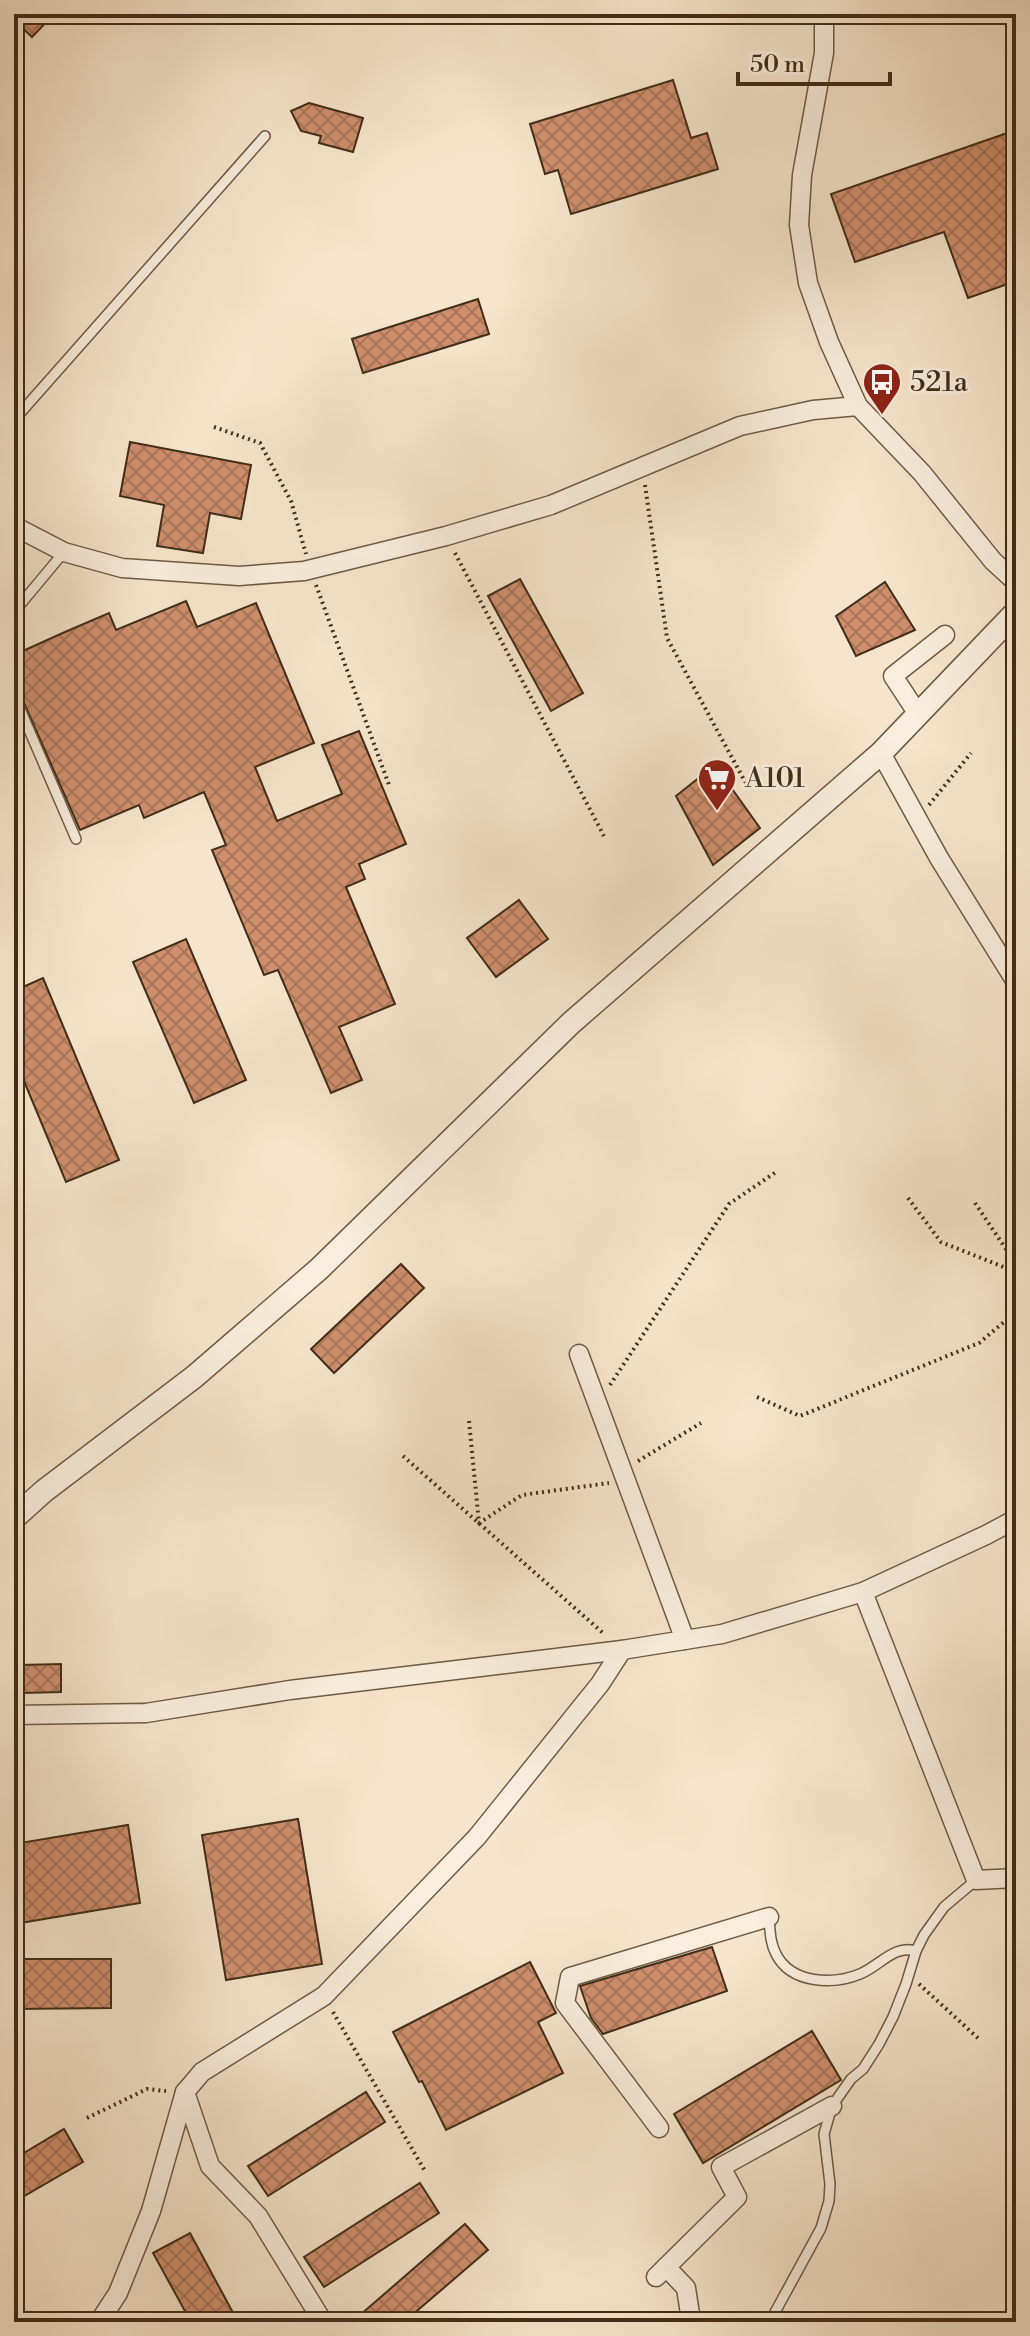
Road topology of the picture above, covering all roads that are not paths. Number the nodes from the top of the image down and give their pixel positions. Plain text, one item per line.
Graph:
1 (824, 14) edge
2 (265, 136) dead end
3 (858, 406) junction
4 (14, 420) edge
5 (14, 526) edge
6 (64, 552) junction
7 (1016, 582) edge
8 (14, 612) edge
9 (1016, 612) edge
10 (945, 635) dead end
11 (14, 695) edge
12 (918, 714) junction
13 (881, 753) junction
14 (76, 839) dead end
15 (1016, 982) edge
16 (579, 1354) dead end
17 (14, 1518) edge
18 (1016, 1519) edge
19 (863, 1592) junction
20 (685, 1640) junction
21 (622, 1650) junction
22 (14, 1715) edge
23 (1016, 1878) edge
24 (976, 1880) junction
25 (769, 1917) joint
26 (916, 1951) junction
27 (185, 2092) junction
28 (832, 2106) junction
29 (659, 2128) dead end
30 (690, 2314) dead end
31 (773, 2316) dead end
32 (99, 2322) edge
33 (323, 2322) edge

1 - 3 street
2 - 4 lane
3 - 6 street
3 - 7 street
5 - 6 street
6 - 8 lane
9 - 12 street
10 - 12 street
11 - 14 lane
12 - 13 street
13 - 15 street
13 - 17 street
16 - 20 street
18 - 19 street
19 - 20 street
19 - 24 street
20 - 21 street
21 - 22 street
21 - 27 street
23 - 24 street
24 - 26 lane
25 - 26 lane
25 - 29 street
26 - 28 lane
27 - 32 street
27 - 33 street
28 - 30 street
28 - 31 lane

